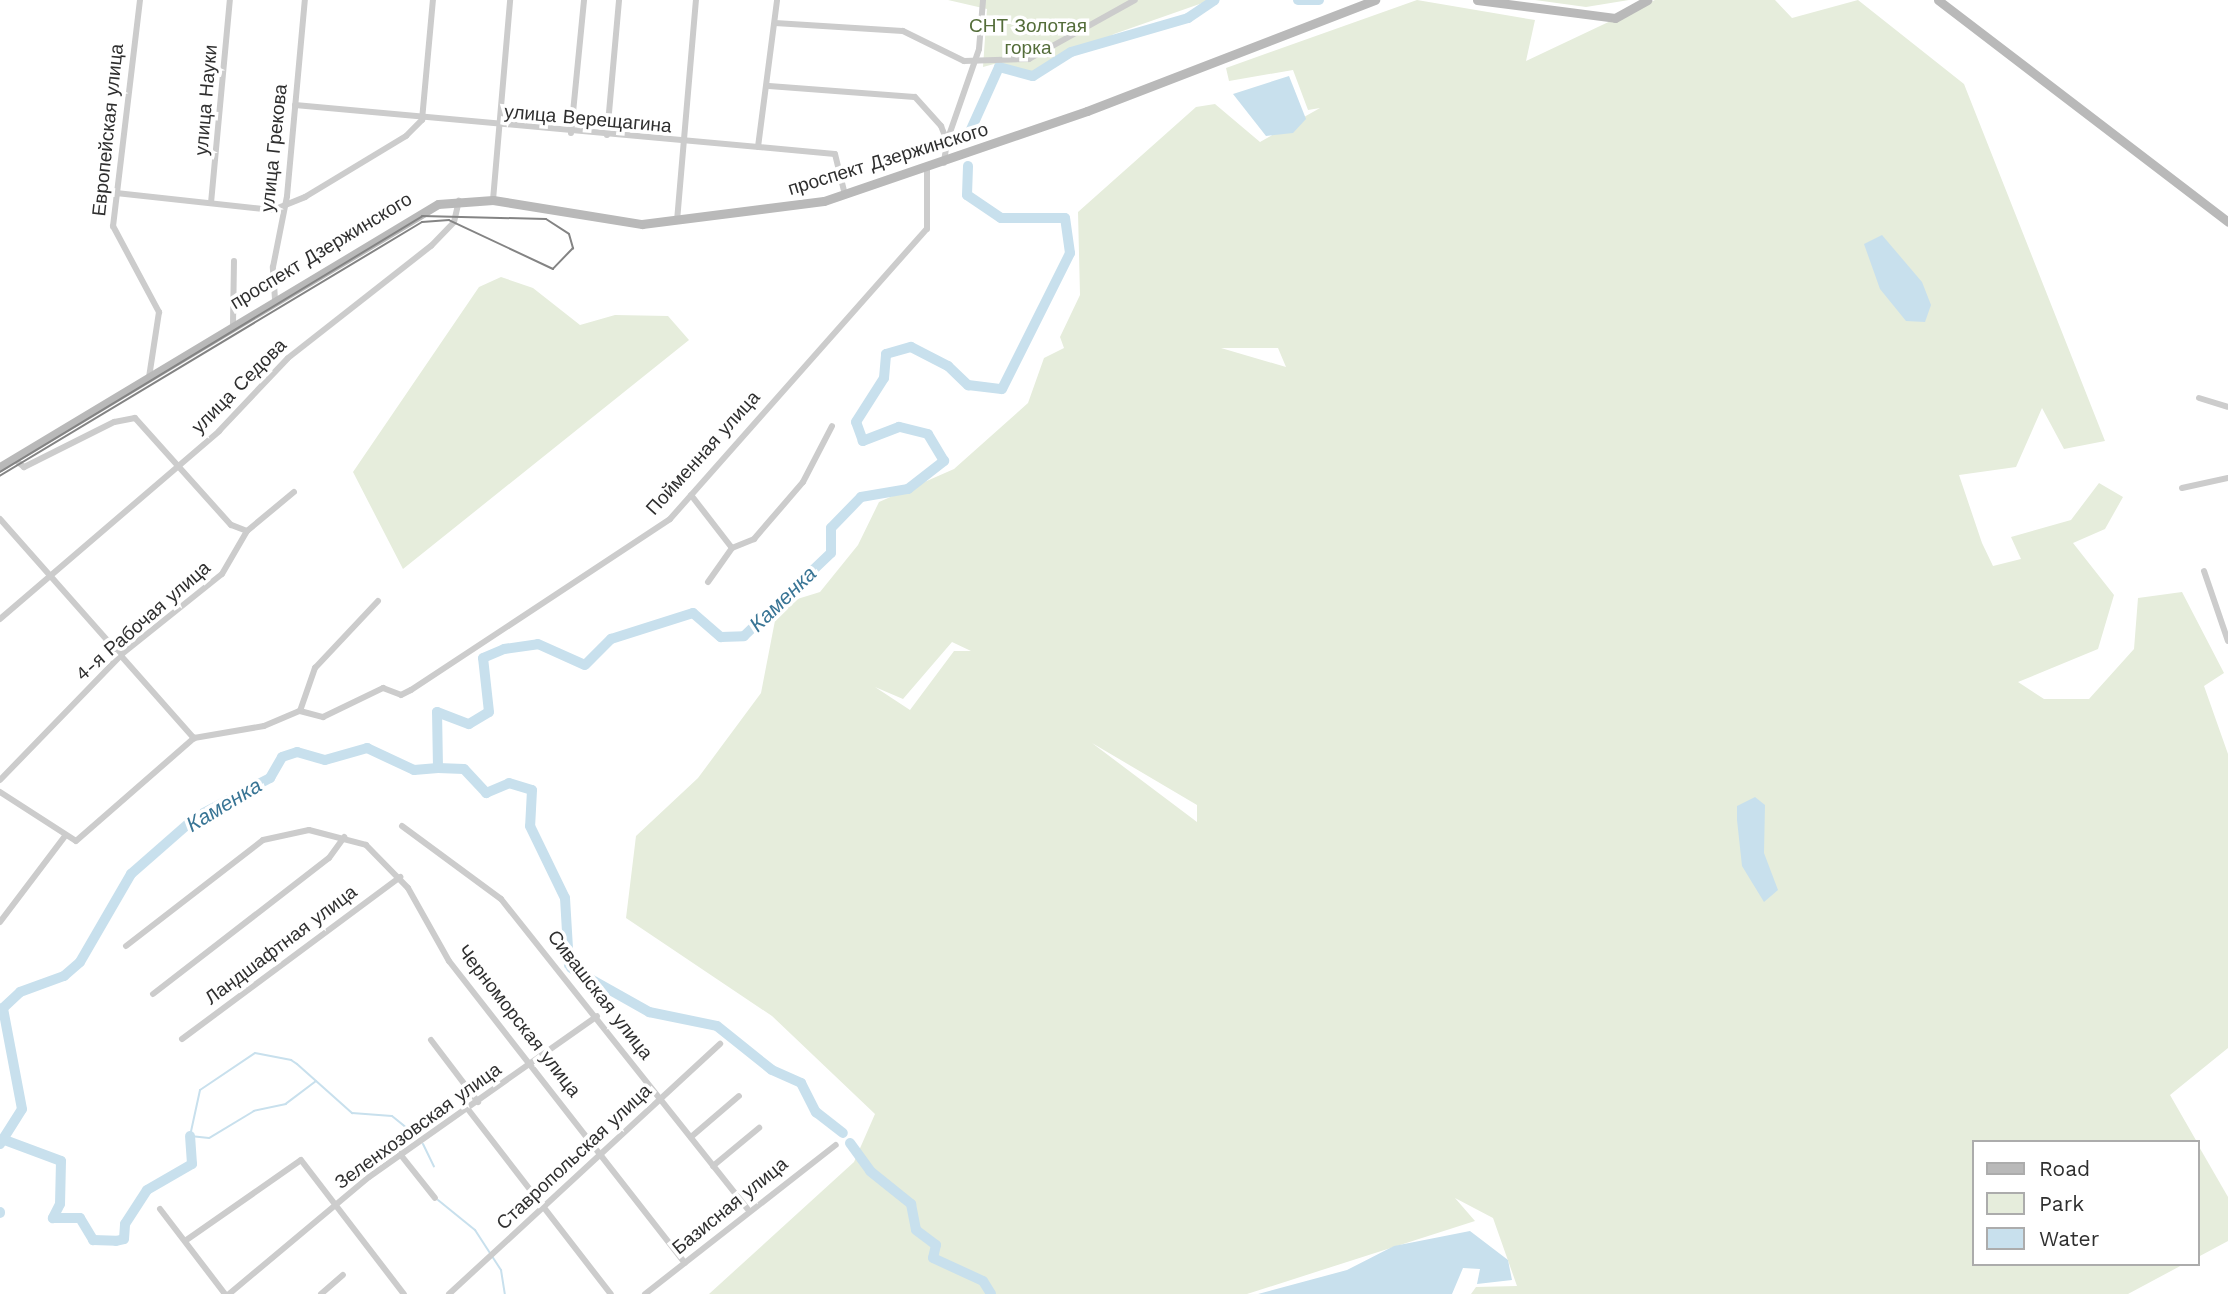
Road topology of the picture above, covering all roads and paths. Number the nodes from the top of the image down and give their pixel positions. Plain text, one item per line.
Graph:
1 (140, 0) edge
2 (230, 0) edge
3 (305, 0) edge
4 (433, 0) edge
5 (510, 0) edge
6 (583, 0) edge
7 (619, 0) edge
8 (696, 0) edge
9 (777, 0) edge
10 (983, 0) edge
11 (1135, 0) edge
12 (1375, 0) edge
13 (1477, 0) edge
14 (1647, 0) edge
15 (1938, 0) edge
16 (775, 23) junction
17 (973, 61) junction
18 (769, 86) junction
19 (295, 105) junction
20 (422, 120) junction
21 (501, 127) junction
22 (571, 133) junction
23 (607, 135) junction
24 (947, 141) junction
25 (680, 143) junction
26 (758, 147) junction
27 (944, 163) junction
28 (927, 168) junction
29 (116, 193) junction
30 (845, 195) junction
31 (493, 200) junction
32 (459, 201) junction
33 (211, 203) junction
34 (286, 204) junction
35 (2228, 222) edge
36 (677, 223) junction
37 (234, 261) dead end
38 (275, 299) junction
39 (233, 324) junction
40 (149, 377) junction
41 (2199, 398) dead end
42 (2228, 407) edge
43 (832, 426) dead end
44 (14, 459) junction
45 (0, 467) edge
46 (175, 468) junction
47 (2228, 478) edge
48 (2182, 488) dead end
49 (294, 492) dead end
50 (691, 495) junction
51 (0, 519) edge
52 (247, 531) junction
53 (732, 548) junction
54 (2204, 571) dead end
55 (48, 575) junction
56 (708, 582) dead end
57 (378, 601) dead end
58 (0, 619) edge
59 (2228, 641) edge
60 (122, 654) junction
61 (300, 711) junction
62 (194, 738) junction
63 (0, 760) edge
64 (7, 768) junction
65 (0, 780) edge
66 (0, 792) edge
67 (402, 826) dead end
68 (65, 836) junction
69 (344, 837) junction
70 (400, 877) junction
71 (0, 922) edge
72 (126, 947) dead end
73 (153, 994) dead end
74 (597, 1016) junction
75 (182, 1039) dead end
76 (431, 1040) dead end
77 (720, 1044) dead end
78 (531, 1064) junction
79 (739, 1096) dead end
80 (659, 1099) junction
81 (478, 1102) junction
82 (467, 1108) junction
83 (759, 1128) dead end
84 (691, 1137) junction
85 (836, 1145) dead end
86 (601, 1152) junction
87 (400, 1154) junction
88 (713, 1166) junction
89 (435, 1198) dead end
90 (336, 1205) junction
91 (544, 1207) junction
92 (160, 1209) dead end
93 (748, 1209) junction
94 (186, 1241) junction
95 (685, 1263) junction
96 (343, 1275) dead end
97 (229, 1294) edge
98 (321, 1294) edge
99 (404, 1294) edge
100 (449, 1294) edge
101 (611, 1294) edge
102 (645, 1294) edge

1 - 29 street, Европейская улица
2 - 33 street, улица Науки
3 - 19 street, улица Грекова
4 - 20 street
5 - 21 street
6 - 22 street
7 - 23 street
8 - 25 street
9 - 16 street
10 - 17 street
11 - 17 street
12 - 27 street, проспект Дзержинского
13 - 14 street
15 - 35 street
16 - 17 street
16 - 18 street
17 - 24 street
18 - 24 street
18 - 26 street
19 - 20 street, улица Верещагина
19 - 34 street, улица Грекова
20 - 21 street, улица Верещагина
20 - 34 street
21 - 22 street, улица Верещагина
21 - 31 street
22 - 23 street, улица Верещагина
23 - 25 street, улица Верещагина
24 - 27 street
25 - 26 street, улица Верещагина
25 - 36 street
26 - 30 street, улица Верещагина
27 - 28 street, проспект Дзержинского
28 - 30 street, проспект Дзержинского
28 - 50 street, Пойменная улица
29 - 33 street
29 - 40 street, Европейская улица
30 - 36 street, проспект Дзержинского
31 - 32 street, проспект Дзержинского
31 - 36 street, проспект Дзержинского
32 - 38 street, проспект Дзержинского
32 - 46 street, улица Седова
33 - 34 street
34 - 38 street, улица Грекова
37 - 39 street
38 - 39 street, проспект Дзержинского
39 - 40 street, проспект Дзержинского
40 - 44 street, проспект Дзержинского
41 - 42 street
43 - 53 street
44 - 45 street, проспект Дзержинского
44 - 46 street
46 - 52 street
46 - 55 street, улица Седова
47 - 48 street
49 - 52 street
50 - 53 street
50 - 61 street, Пойменная улица
51 - 55 street
52 - 60 street, 4-я Рабочая улица
53 - 56 street
54 - 59 street
55 - 58 street, улица Седова
55 - 60 street
57 - 61 street
60 - 62 street
60 - 64 street, 4-я Рабочая улица
61 - 62 street
62 - 68 street
63 - 64 street
64 - 65 street, 4-я Рабочая улица
66 - 68 street
67 - 74 street, Сивашская улица
68 - 71 street
69 - 70 street, Черноморская улица
69 - 72 street, Черноморская улица
69 - 73 street
70 - 75 street, Ландшафтная улица
70 - 78 street, Черноморская улица
74 - 78 street, Зеленхозовская улица
74 - 80 street, Сивашская улица
76 - 81 street
77 - 80 street, Ставропольская улица
78 - 81 street, Зеленхозовская улица
78 - 86 street, Черноморская улица
79 - 84 street
80 - 84 street, Сивашская улица
80 - 86 street, Ставропольская улица
81 - 82 street, Зеленхозовская улица
82 - 87 street, Зеленхозовская улица
82 - 91 street
83 - 88 street
84 - 88 street, Сивашская улица
85 - 93 street, Базисная улица
86 - 91 street, Ставропольская улица
86 - 95 street, Черноморская улица
87 - 89 street
87 - 90 street, Зеленхозовская улица
88 - 93 street, Сивашская улица
90 - 94 street
90 - 97 street, Зеленхозовская улица
90 - 99 street
91 - 100 street, Ставропольская улица
91 - 101 street
92 - 94 street
93 - 95 street, Базисная улица
94 - 97 street
95 - 102 street, Базисная улица
96 - 98 street

